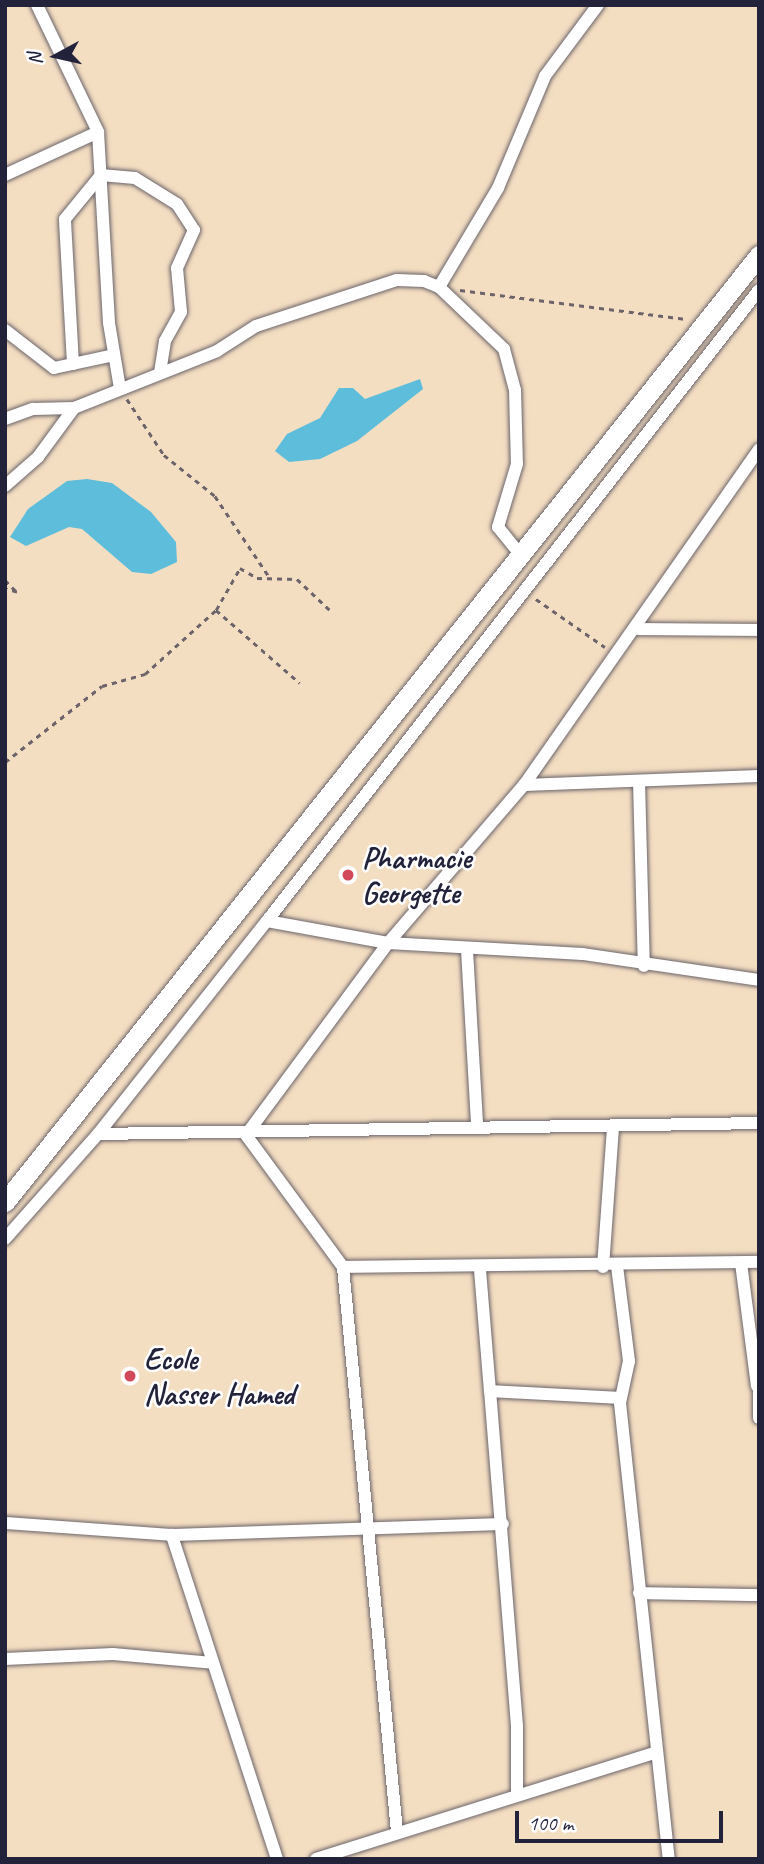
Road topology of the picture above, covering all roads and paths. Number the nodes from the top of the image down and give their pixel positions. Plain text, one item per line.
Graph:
1 (37, 5) edge
2 (598, 5) edge
3 (98, 132) junction
4 (5, 175) edge
5 (101, 175) junction
6 (759, 255) edge
7 (439, 287) junction
8 (759, 290) edge
9 (708, 322) junction
10 (5, 330) edge
11 (114, 355) junction
12 (74, 364) junction
13 (160, 372) junction
14 (120, 388) junction
15 (74, 408) junction
16 (5, 419) edge
17 (756, 457) edge
18 (5, 486) edge
19 (520, 554) junction
20 (270, 578) junction
21 (5, 580) edge
22 (5, 589) edge
23 (523, 590) junction
24 (216, 610) junction
25 (332, 612) dead end
26 (638, 629) junction
27 (759, 630) edge
28 (620, 657) junction
29 (300, 683) dead end
30 (5, 762) edge
31 (759, 776) edge
32 (639, 781) junction
33 (524, 785) junction
34 (267, 921) junction
35 (388, 943) junction
36 (467, 950) junction
37 (644, 965) junction
38 (759, 981) edge
39 (759, 1123) edge
40 (477, 1126) junction
41 (613, 1129) junction
42 (98, 1133) junction
43 (246, 1135) junction
44 (5, 1202) edge
45 (5, 1238) edge
46 (759, 1262) edge
47 (741, 1263) junction
48 (617, 1266) junction
49 (343, 1267) junction
50 (603, 1267) junction
51 (480, 1270) junction
52 (758, 1386) edge
53 (490, 1391) junction
54 (620, 1398) junction
55 (759, 1418) edge
56 (5, 1523) edge
57 (503, 1524) junction
58 (368, 1529) junction
59 (172, 1535) junction
60 (639, 1594) junction
61 (759, 1595) edge
62 (5, 1658) edge
63 (213, 1663) junction
64 (655, 1754) junction
65 (517, 1794) junction
66 (397, 1832) junction
67 (277, 1859) edge
68 (316, 1859) edge
69 (669, 1859) edge

1 - 3 street
2 - 7 street
3 - 4 street
3 - 5 street
5 - 11 street
5 - 12 street
5 - 13 street
6 - 9 main road
7 - 9 path
7 - 13 street
7 - 19 street
8 - 23 street
9 - 19 main road
10 - 12 street
11 - 12 street
11 - 14 street
13 - 14 street
14 - 15 street
14 - 20 path
15 - 16 street
15 - 18 street
17 - 26 street
19 - 44 main road
20 - 24 path
20 - 25 path
21 - 22 path
23 - 28 path
23 - 34 street
24 - 29 path
24 - 30 path
26 - 27 street
26 - 28 street
28 - 33 street
31 - 32 street
32 - 33 street
32 - 37 street
33 - 35 street
34 - 35 street
34 - 42 street
35 - 36 street
35 - 43 street
36 - 37 street
36 - 40 street
37 - 38 street
39 - 41 street
40 - 41 street
40 - 43 street
41 - 50 street
42 - 43 street
42 - 45 street
43 - 49 street
46 - 47 street
47 - 48 street
47 - 52 street
48 - 50 street
48 - 54 street
49 - 51 street
49 - 58 street
50 - 51 street
51 - 53 street
52 - 55 street
53 - 54 street
53 - 57 street
54 - 60 street
56 - 59 street
57 - 58 street
57 - 65 street
58 - 59 street
58 - 66 street
59 - 63 street
60 - 61 street
60 - 64 street
62 - 63 street
63 - 67 street
64 - 65 street
64 - 69 street
65 - 66 street
66 - 68 street

